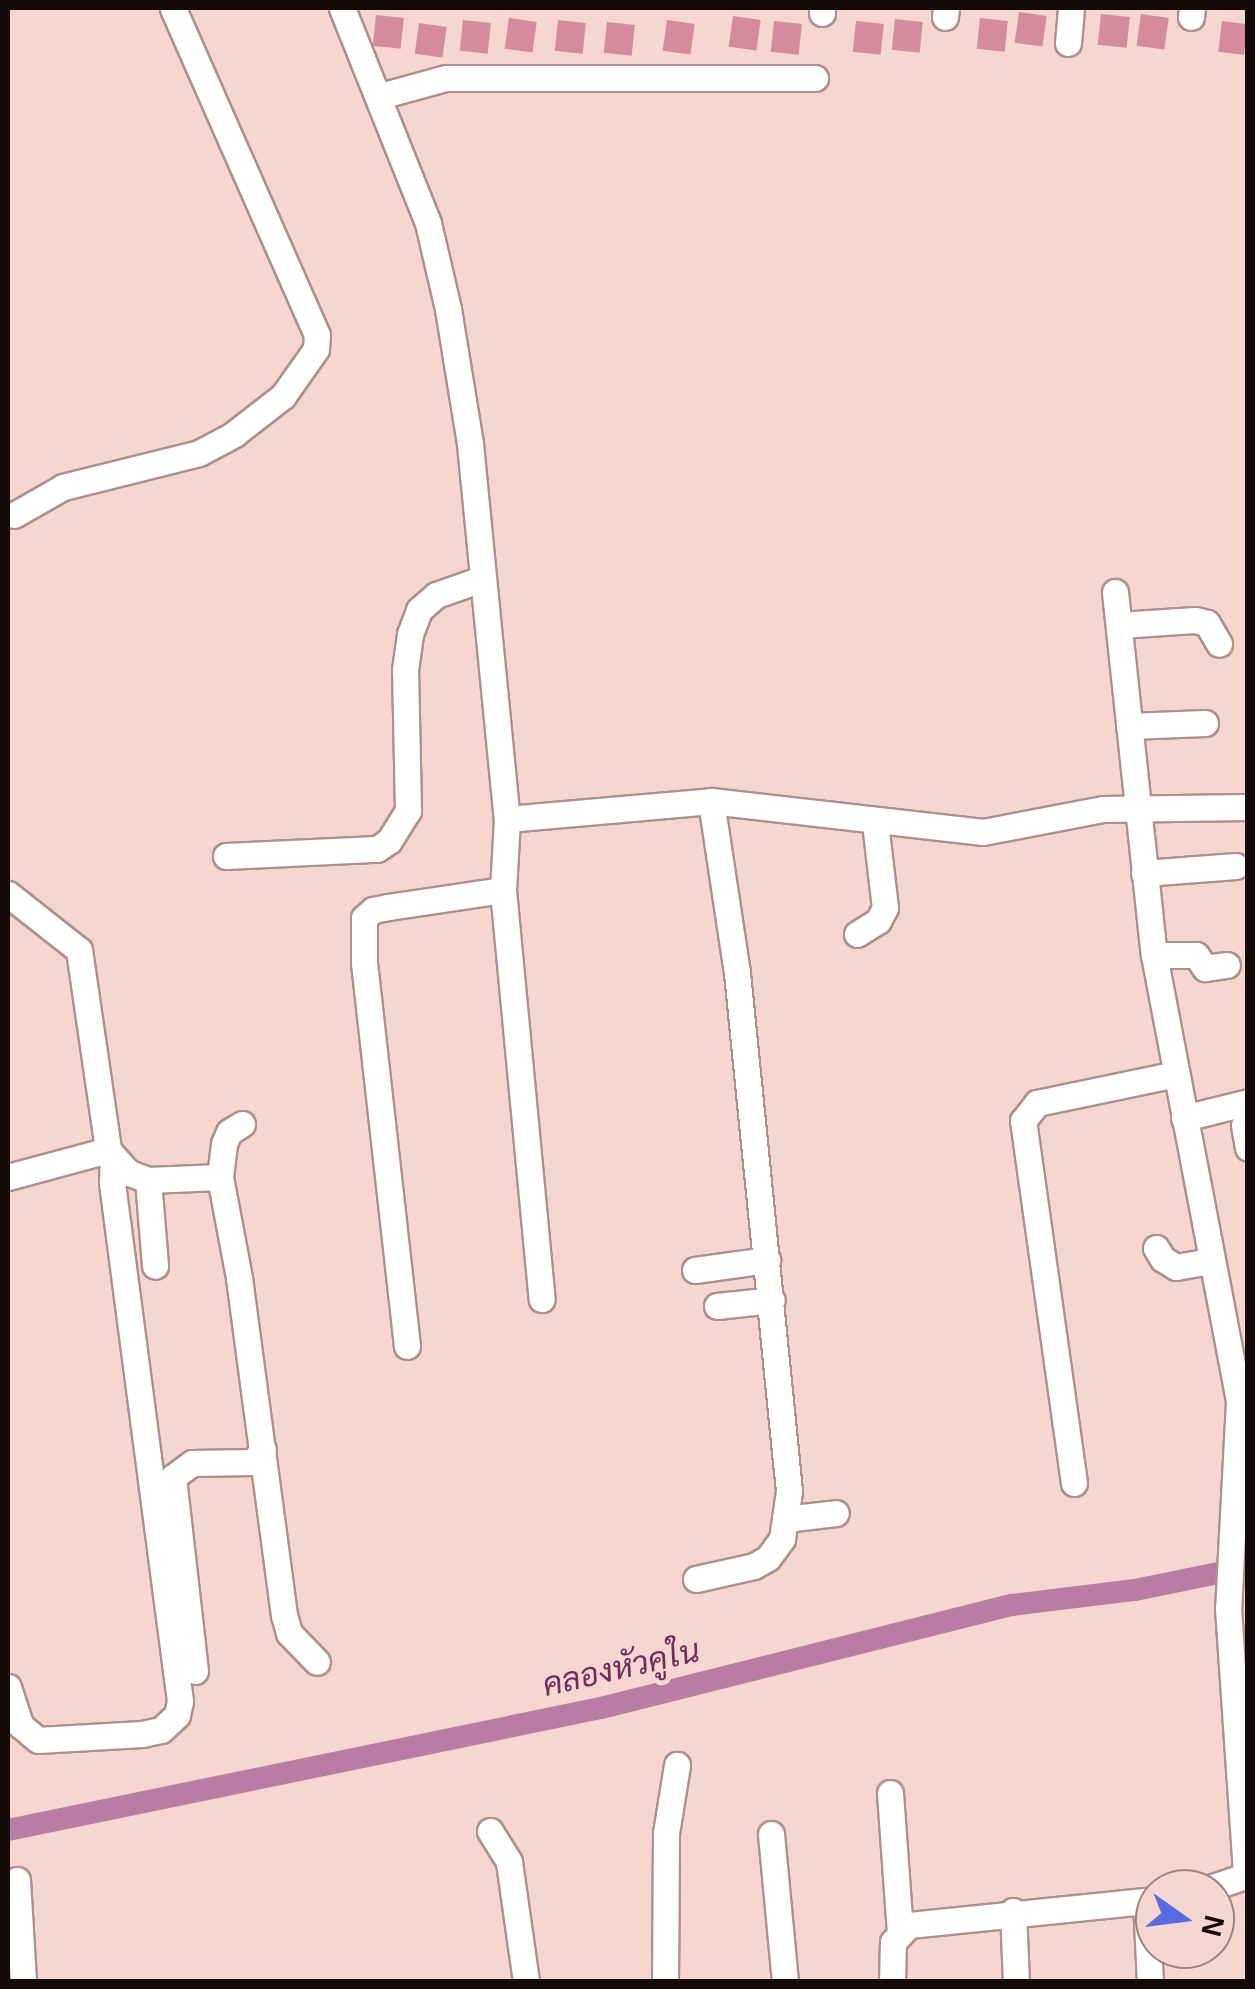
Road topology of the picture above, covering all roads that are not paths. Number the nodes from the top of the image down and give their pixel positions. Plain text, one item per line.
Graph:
1 (174, 8) edge
2 (342, 8) edge
3 (1071, 8) edge
4 (1068, 43) dead end
5 (815, 78) dead end
6 (380, 96) junction
7 (14, 515) dead end
8 (482, 579) junction
9 (1115, 592) dead end
10 (1119, 625) junction
11 (1219, 644) dead end
12 (1205, 723) dead end
13 (1129, 726) junction
14 (711, 801) junction
15 (1248, 807) edge
16 (1137, 810) junction
17 (507, 819) junction
18 (875, 823) junction
19 (226, 856) dead end
20 (1236, 866) dead end
21 (1144, 873) junction
22 (503, 890) junction
23 (8, 894) edge
24 (856, 934) dead end
25 (1154, 955) junction
26 (1228, 965) dead end
27 (1176, 1074) junction
28 (1184, 1118) junction
29 (242, 1124) dead end
30 (1246, 1125) edge
31 (111, 1155) junction
32 (8, 1177) edge
33 (220, 1177) junction
34 (148, 1180) junction
35 (1156, 1248) dead end
36 (767, 1260) junction
37 (1211, 1260) junction
38 (155, 1266) dead end
39 (695, 1270) dead end
40 (542, 1299) dead end
41 (772, 1300) junction
42 (718, 1306) dead end
43 (407, 1346) dead end
44 (1243, 1402) edge
45 (263, 1449) junction
46 (1074, 1483) dead end
47 (836, 1513) dead end
48 (785, 1519) junction
49 (696, 1579) dead end
50 (318, 1662) dead end
51 (195, 1671) dead end
52 (8, 1687) edge
53 (677, 1765) dead end
54 (890, 1793) dead end
55 (490, 1830) dead end
56 (771, 1834) dead end
57 (1247, 1875) edge
58 (18, 1880) dead end
59 (1135, 1902) edge
60 (1014, 1911) junction
61 (900, 1930) junction
62 (22, 1982) edge
63 (526, 1982) edge
64 (665, 1982) edge
65 (786, 1982) edge
66 (892, 1982) edge
67 (1016, 1982) edge

1 - 7 street
2 - 6 street
3 - 4 street
5 - 6 street
6 - 8 street
8 - 17 street
8 - 19 street
9 - 10 street
10 - 11 street
10 - 13 street
12 - 13 street
13 - 16 street
14 - 17 street
14 - 18 street
14 - 36 street
15 - 16 street
16 - 18 street
16 - 21 street
17 - 22 street
18 - 24 street
20 - 21 street
21 - 25 street
22 - 40 street
22 - 43 street
23 - 31 street
25 - 26 street
25 - 27 street
27 - 28 street
27 - 46 street
28 - 30 street
28 - 37 street
29 - 33 street
31 - 32 street
31 - 34 street
31 - 52 street
33 - 34 street
33 - 45 street
34 - 38 street
35 - 37 street
36 - 39 street
36 - 41 street
37 - 44 street
41 - 42 street
41 - 48 street
44 - 57 street
45 - 50 street
45 - 51 street
47 - 48 street
48 - 49 street
53 - 64 street
54 - 61 street
55 - 63 street
56 - 65 street
58 - 62 street
59 - 60 street
60 - 61 street
60 - 67 street
61 - 66 street

